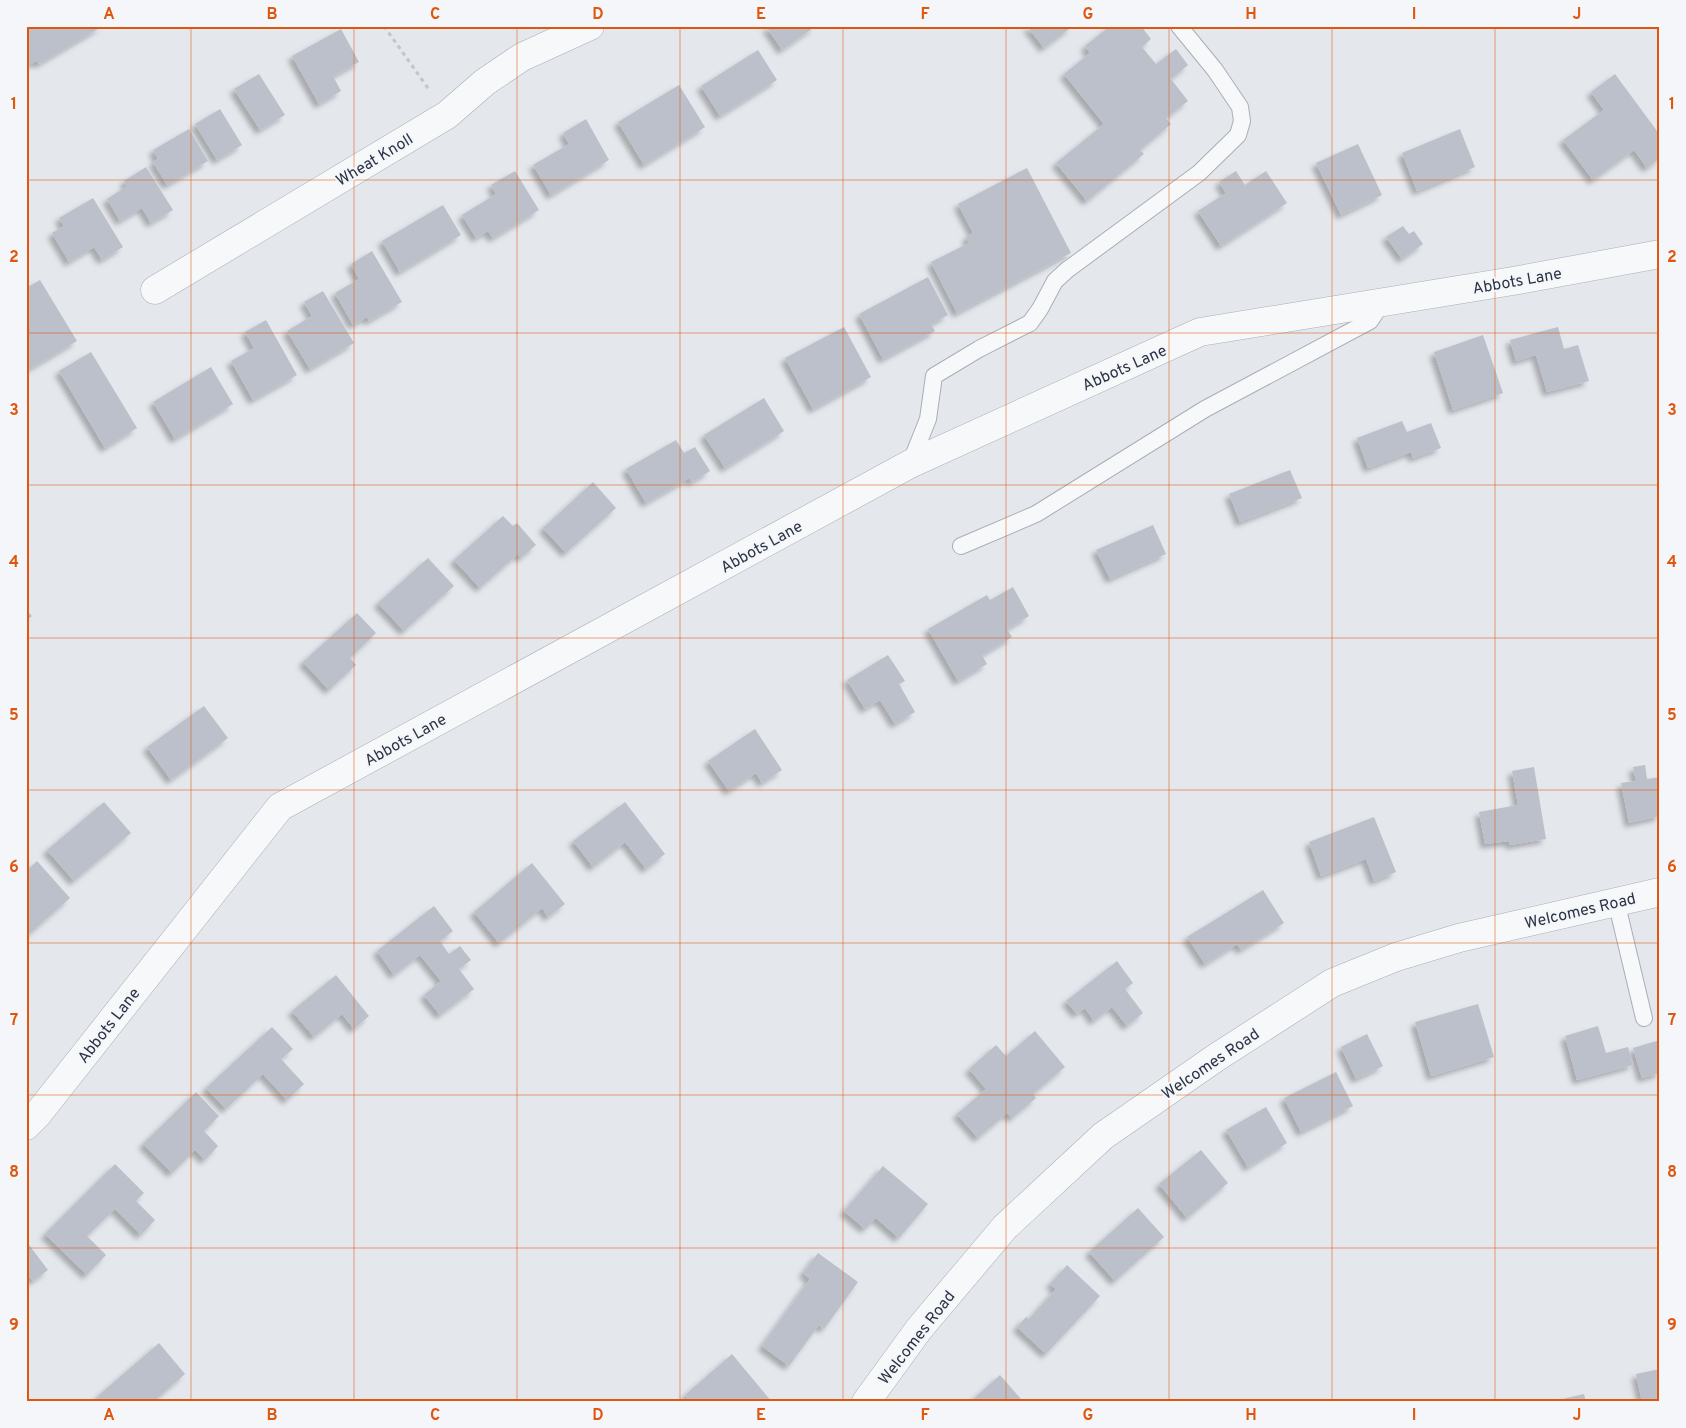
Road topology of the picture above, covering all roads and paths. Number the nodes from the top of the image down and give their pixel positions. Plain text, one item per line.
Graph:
1 (384, 26) edge
2 (590, 26) edge
3 (1179, 26) edge
4 (447, 115) junction
5 (1660, 254) edge
6 (155, 290) dead end
7 (1382, 303) junction
8 (910, 464) junction
9 (961, 546) dead end
10 (1660, 892) edge
11 (1616, 901) junction
12 (1644, 1018) dead end
13 (26, 1126) edge
14 (866, 1402) edge

1 - 4 path
2 - 4 street, Wheat Knoll
3 - 8 lane
4 - 6 street, Wheat Knoll
5 - 7 street, Abbots Lane
7 - 8 street, Abbots Lane
7 - 9 lane
8 - 13 street, Abbots Lane
10 - 11 street, Welcomes Road
11 - 12 lane
11 - 14 street, Welcomes Road

